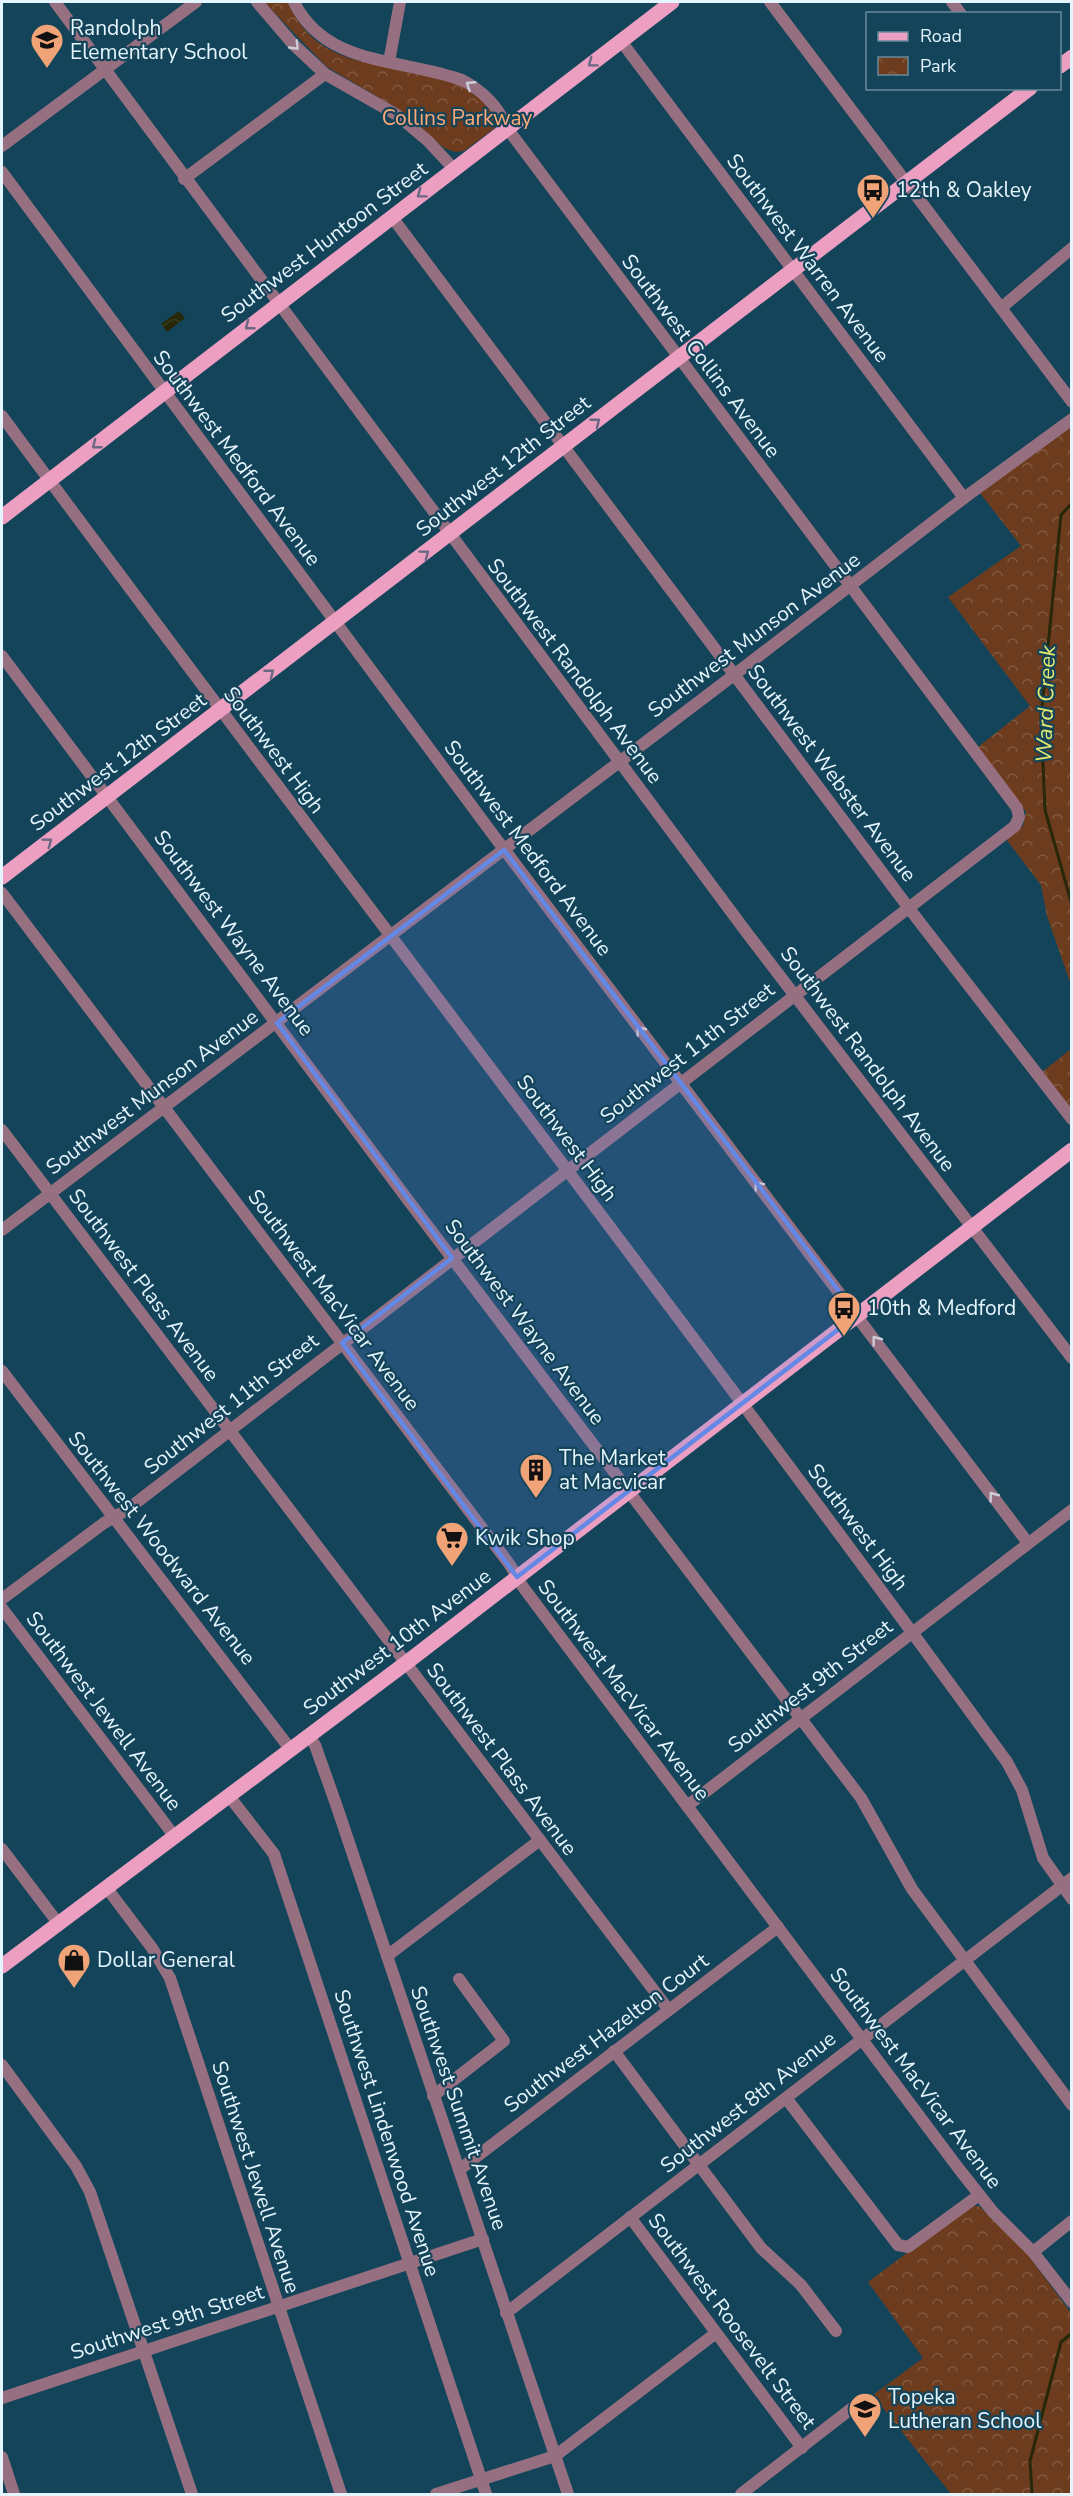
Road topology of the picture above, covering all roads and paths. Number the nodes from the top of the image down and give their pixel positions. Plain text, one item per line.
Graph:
1 (55, 2) edge
2 (196, 2) edge
3 (257, 2) edge
4 (294, 2) edge
5 (400, 2) edge
6 (672, 2) edge
7 (770, 2) edge
8 (621, 41) junction
9 (389, 62) junction
10 (104, 68) junction
11 (325, 74) junction
12 (1024, 91) edge
13 (507, 128) junction
14 (2, 146) edge
15 (454, 169) junction
16 (2, 172) edge
17 (184, 179) junction
18 (908, 184) junction
19 (392, 217) junction
20 (1071, 248) edge
21 (792, 270) junction
22 (277, 304) junction
23 (1001, 308) junction
24 (678, 358) junction
25 (164, 393) junction
26 (1071, 402) edge
27 (2, 416) edge
28 (1071, 420) edge
29 (565, 446) junction
30 (49, 481) junction
31 (964, 498) junction
32 (2, 517) edge
33 (449, 535) junction
34 (849, 587) junction
35 (335, 623) junction
36 (2, 656) edge
37 (734, 675) junction
38 (221, 711) junction
39 (619, 762) junction
40 (107, 797) junction
41 (1019, 817) joint
42 (504, 850) junction
43 (2, 877) edge
44 (2, 893) edge
45 (908, 907) junction
46 (390, 937) junction
47 (794, 995) junction
48 (277, 1023) junction
49 (680, 1083) junction
50 (163, 1107) junction
51 (1071, 1119) edge
52 (2, 1130) edge
53 (1071, 1150) edge
54 (567, 1170) junction
55 (49, 1193) junction
56 (972, 1227) junction
57 (2, 1230) edge
58 (452, 1258) junction
59 (857, 1316) junction
60 (342, 1343) junction
61 (1071, 1358) edge
62 (2, 1371) edge
63 (742, 1403) junction
64 (229, 1430) junction
65 (630, 1490) junction
66 (1071, 1510) edge
67 (114, 1516) junction
68 (1028, 1543) junction
69 (517, 1577) junction
70 (2, 1599) edge
71 (2, 1608) edge
72 (913, 1632) junction
73 (406, 1663) junction
74 (801, 1718) junction
75 (309, 1736) junction
76 (291, 1750) junction
77 (229, 1796) junction
78 (687, 1806) junction
79 (175, 1837) junction
80 (540, 1840) junction
81 (2, 1849) edge
82 (1066, 1882) edge
83 (106, 1887) junction
84 (1071, 1899) edge
85 (58, 1923) junction
86 (777, 1927) junction
87 (387, 1956) junction
88 (965, 1961) junction
89 (2, 1966) edge
90 (459, 1979) dead end
91 (668, 2009) junction
92 (861, 2040) junction
93 (614, 2051) junction
94 (2, 2065) edge
95 (433, 2096) junction
96 (786, 2098) junction
97 (1071, 2105) edge
98 (698, 2166) junction
99 (459, 2170) junction
100 (979, 2195) junction
101 (630, 2217) junction
102 (1071, 2222) edge
103 (483, 2239) junction
104 (1033, 2252) junction
105 (410, 2262) junction
106 (1071, 2302) edge
107 (278, 2306) junction
108 (506, 2313) junction
109 (836, 2331) dead end
110 (716, 2333) junction
111 (143, 2350) junction
112 (2, 2398) edge
113 (856, 2405) dead end
114 (802, 2448) junction
115 (555, 2456) junction
116 (2, 2457) edge
117 (481, 2479) junction
118 (761, 2480) junction
119 (14, 2494) edge
120 (192, 2494) edge
121 (340, 2494) edge
122 (436, 2494) edge
123 (486, 2494) edge
124 (568, 2494) edge
125 (741, 2494) edge
126 (764, 2494) edge

1 - 10 street, Southwest Randolph Avenue
2 - 10 street
3 -> 11 street
4 - 9 street, Southwest Collins Avenue
5 - 9 street
6 - 8 main road, Southwest Huntoon Street
7 - 18 street
8 -> 13 main road, Southwest Huntoon Street
8 - 21 street, Southwest Warren Avenue
13 -> 9 street, Southwest Collins Avenue
10 - 14 street
10 - 17 street, Southwest Randolph Avenue
11 - 15 street
11 - 17 street
12 - 18 main road, Southwest 12th Street
13 - 15 main road, Southwest Huntoon Street
13 - 24 street, Southwest Collins Avenue
15 -> 19 main road, Southwest Huntoon Street
16 - 25 street, Southwest Medford Avenue
17 - 22 street, Southwest Randolph Avenue
18 - 21 main road, Southwest 12th Street
18 - 23 street
19 - 22 main road, Southwest Huntoon Street
19 - 29 street, Southwest Webster Avenue
20 - 23 street
21 - 24 main road, Southwest 12th Street
21 - 31 street, Southwest Warren Avenue
22 -> 25 main road, Southwest Huntoon Street
22 - 33 street, Southwest Randolph Avenue
23 - 26 street
29 -> 24 main road, Southwest 12th Street
24 - 34 street, Southwest Collins Avenue
25 -> 30 main road, Southwest Huntoon Street
25 - 35 street, Southwest Medford Avenue
27 - 30 street, Southwest High
28 - 31 street, Southwest Munson Avenue
29 - 33 main road, Southwest 12th Street
29 - 37 street, Southwest Webster Avenue
30 - 32 main road, Southwest Huntoon Street
30 - 38 street, Southwest High
31 - 34 street, Southwest Munson Avenue
35 -> 33 main road, Southwest 12th Street
33 - 39 street, Southwest Randolph Avenue
34 - 37 street, Southwest Munson Avenue
34 - 41 street, Southwest Collins Avenue
38 -> 35 main road, Southwest 12th Street
35 - 42 street, Southwest Medford Avenue
36 - 40 street, Southwest Wayne Avenue
37 - 39 street, Southwest Munson Avenue
37 - 45 street, Southwest Webster Avenue
38 - 40 main road, Southwest 12th Street
38 - 46 street, Southwest High
39 - 42 street, Southwest Munson Avenue
39 - 47 street, Southwest Randolph Avenue
43 -> 40 main road, Southwest 12th Street
40 - 48 street, Southwest Wayne Avenue
41 - 45 street, Southwest 11th Street
42 - 46 street, Southwest Munson Avenue
49 -> 42 street, Southwest Medford Avenue
44 - 50 street, Southwest MacVicar Avenue
45 - 47 street, Southwest 11th Street
45 - 51 street, Southwest Webster Avenue
46 - 48 street, Southwest Munson Avenue
46 - 54 street, Southwest High
47 - 49 street, Southwest 11th Street
47 - 56 street, Southwest Randolph Avenue
48 - 50 street, Southwest Munson Avenue
48 - 58 street, Southwest Wayne Avenue
49 - 54 street, Southwest 11th Street
59 -> 49 street, Southwest Medford Avenue
50 - 55 street, Southwest Munson Avenue
50 - 60 street, Southwest MacVicar Avenue
52 - 55 street, Southwest Plass Avenue
53 - 56 main road, Southwest 10th Avenue
54 - 58 street, Southwest 11th Street
54 - 63 street, Southwest High
55 - 57 street, Southwest Munson Avenue
55 - 64 street, Southwest Plass Avenue
56 - 59 main road, Southwest 10th Avenue
56 - 61 street, Southwest Randolph Avenue
58 - 60 street, Southwest 11th Street
58 - 65 street, Southwest Wayne Avenue
59 - 63 main road, Southwest 10th Avenue
68 -> 59 street, Southwest Medford Avenue
60 - 64 street, Southwest 11th Street
60 - 69 street, Southwest MacVicar Avenue
62 - 67 street, Southwest Woodward Avenue
63 - 65 main road, Southwest 10th Avenue
63 - 72 street, Southwest High
64 - 67 street, Southwest 11th Street
64 - 73 street, Southwest Plass Avenue
65 - 69 main road, Southwest 10th Avenue
65 - 74 street, Southwest Wayne Avenue
66 - 68 street, Southwest 9th Street
67 - 70 street, Southwest 11th Street
67 - 76 street, Southwest Woodward Avenue
68 - 72 street, Southwest 9th Street
69 - 73 main road, Southwest 10th Avenue
69 - 78 street, Southwest MacVicar Avenue
71 - 79 street, Southwest Jewell Avenue
72 - 74 street, Southwest 9th Street
72 - 82 street, Southwest High
73 - 75 main road, Southwest 10th Avenue
73 - 80 street, Southwest Plass Avenue
74 - 78 street, Southwest 9th Street
74 - 88 street, Southwest Wayne Avenue
75 - 76 main road, Southwest 10th Avenue
75 - 87 street, Southwest Summit Avenue
76 - 77 main road, Southwest 10th Avenue
77 - 79 main road, Southwest 10th Avenue
77 - 105 street, Southwest Lindenwood Avenue
78 - 86 street, Southwest MacVicar Avenue
79 - 83 main road, Southwest 10th Avenue
80 - 87 street
80 - 91 street, Southwest Plass Avenue
81 - 85 street
82 - 84 street, Southwest High
82 - 88 street, Southwest 8th Avenue
83 - 85 main road, Southwest 10th Avenue
83 - 107 street, Southwest Jewell Avenue
85 - 89 main road, Southwest 10th Avenue
86 - 91 street, Southwest Hazelton Court
86 - 92 street, Southwest MacVicar Avenue
87 - 95 street, Southwest Summit Avenue
88 - 92 street, Southwest 8th Avenue
88 - 97 street, Southwest Wayne Avenue
90 - 95 street
91 - 93 street, Southwest Hazelton Court
92 - 96 street, Southwest 8th Avenue
92 - 100 street, Southwest MacVicar Avenue
93 - 98 street
93 - 99 street, Southwest Hazelton Court
94 - 111 street
95 - 99 street, Southwest Summit Avenue
96 - 98 street, Southwest 8th Avenue
96 - 100 street
98 - 101 street, Southwest 8th Avenue
98 - 109 street
99 - 103 street, Southwest Summit Avenue
100 - 104 street, Southwest MacVicar Avenue
101 - 108 street, Southwest 8th Avenue
101 - 110 street, Southwest Roosevelt Street
102 - 104 street
103 - 105 street, Southwest 9th Street
103 - 108 street, Southwest Summit Avenue
104 - 106 street, Southwest MacVicar Avenue
105 - 107 street, Southwest 9th Street
105 - 117 street, Southwest Lindenwood Avenue
107 - 111 street, Southwest 9th Street
107 - 121 street, Southwest Jewell Avenue
108 - 115 street, Southwest Summit Avenue
110 - 114 street, Southwest Roosevelt Street
110 - 115 street
111 - 112 street, Southwest 9th Street
111 - 120 street
113 - 114 street
114 - 118 street
115 - 117 street
115 - 124 street, Southwest Summit Avenue
116 - 119 street
117 - 122 street
117 - 123 street, Southwest Lindenwood Avenue
118 - 125 street
118 - 126 street

